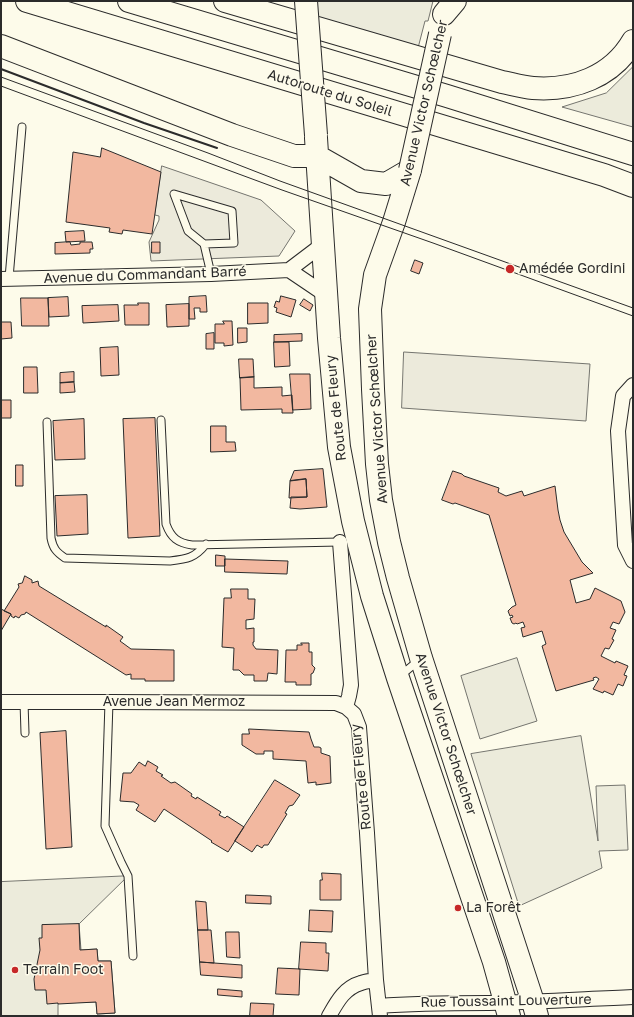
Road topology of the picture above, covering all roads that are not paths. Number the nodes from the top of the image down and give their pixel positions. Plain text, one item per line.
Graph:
1 (27, 1) edge
2 (129, 1) edge
3 (225, 1) edge
4 (306, 1) edge
5 (446, 13) edge
6 (633, 41) edge
7 (1, 46) edge
8 (22, 127) dead end
9 (316, 145) junction
10 (633, 154) edge
11 (410, 170) junction
12 (633, 186) edge
13 (204, 244) junction
14 (322, 245) junction
15 (288, 270) junction
16 (212, 274) junction
17 (5, 278) edge
18 (326, 295) junction
19 (633, 385) edge
20 (161, 420) dead end
21 (47, 422) dead end
22 (353, 521) joint
23 (340, 542) joint
24 (206, 544) junction
25 (633, 562) edge
26 (421, 658) junction
27 (398, 678) junction
28 (1, 702) edge
29 (24, 702) junction
30 (109, 702) junction
31 (346, 707) junction
32 (25, 732) dead end
33 (134, 956) dead end
34 (376, 980) junction
35 (633, 997) edge
36 (507, 1009) edge
37 (535, 1009) edge
38 (379, 1011) edge
39 (329, 1016) edge

1 - 12 main road, Autoroute du Soleil
2 - 10 main road
3 - 6 main road
4 - 9 main road, bridge
5 - 11 main road, Avenue Victor Schœlcher, bridge
7 - 9 main road
8 - 17 lane
9 - 11 main road
9 - 14 main road
11 - 26 main road, Avenue Victor Schœlcher
13 - 13 lane
13 - 16 lane
14 - 15 street
14 - 18 main road
15 - 16 street, Avenue du Commandant Barré
15 - 18 street
16 - 17 street, Avenue du Commandant Barré
18 - 22 main road, Route de Fleury
19 - 25 street
20 - 24 lane
21 - 24 lane
22 - 27 main road, Avenue Victor Schœlcher
23 - 24 lane
23 - 31 street, Route de Fleury
26 - 27 lane
26 - 37 main road, Avenue Victor Schœlcher
27 - 36 main road, Avenue Victor Schœlcher
28 - 29 street, Avenue Jean Mermoz
29 - 30 street, Avenue Jean Mermoz
29 - 32 lane
30 - 31 street, Avenue Jean Mermoz
30 - 33 lane
31 - 34 street, Route de Fleury
34 - 38 street, Route de Fleury
34 - 39 street
35 - 37 street, Rue Toussaint Louverture
36 - 37 street, Rue Toussaint Louverture
36 - 38 street, Rue Toussaint Louverture

